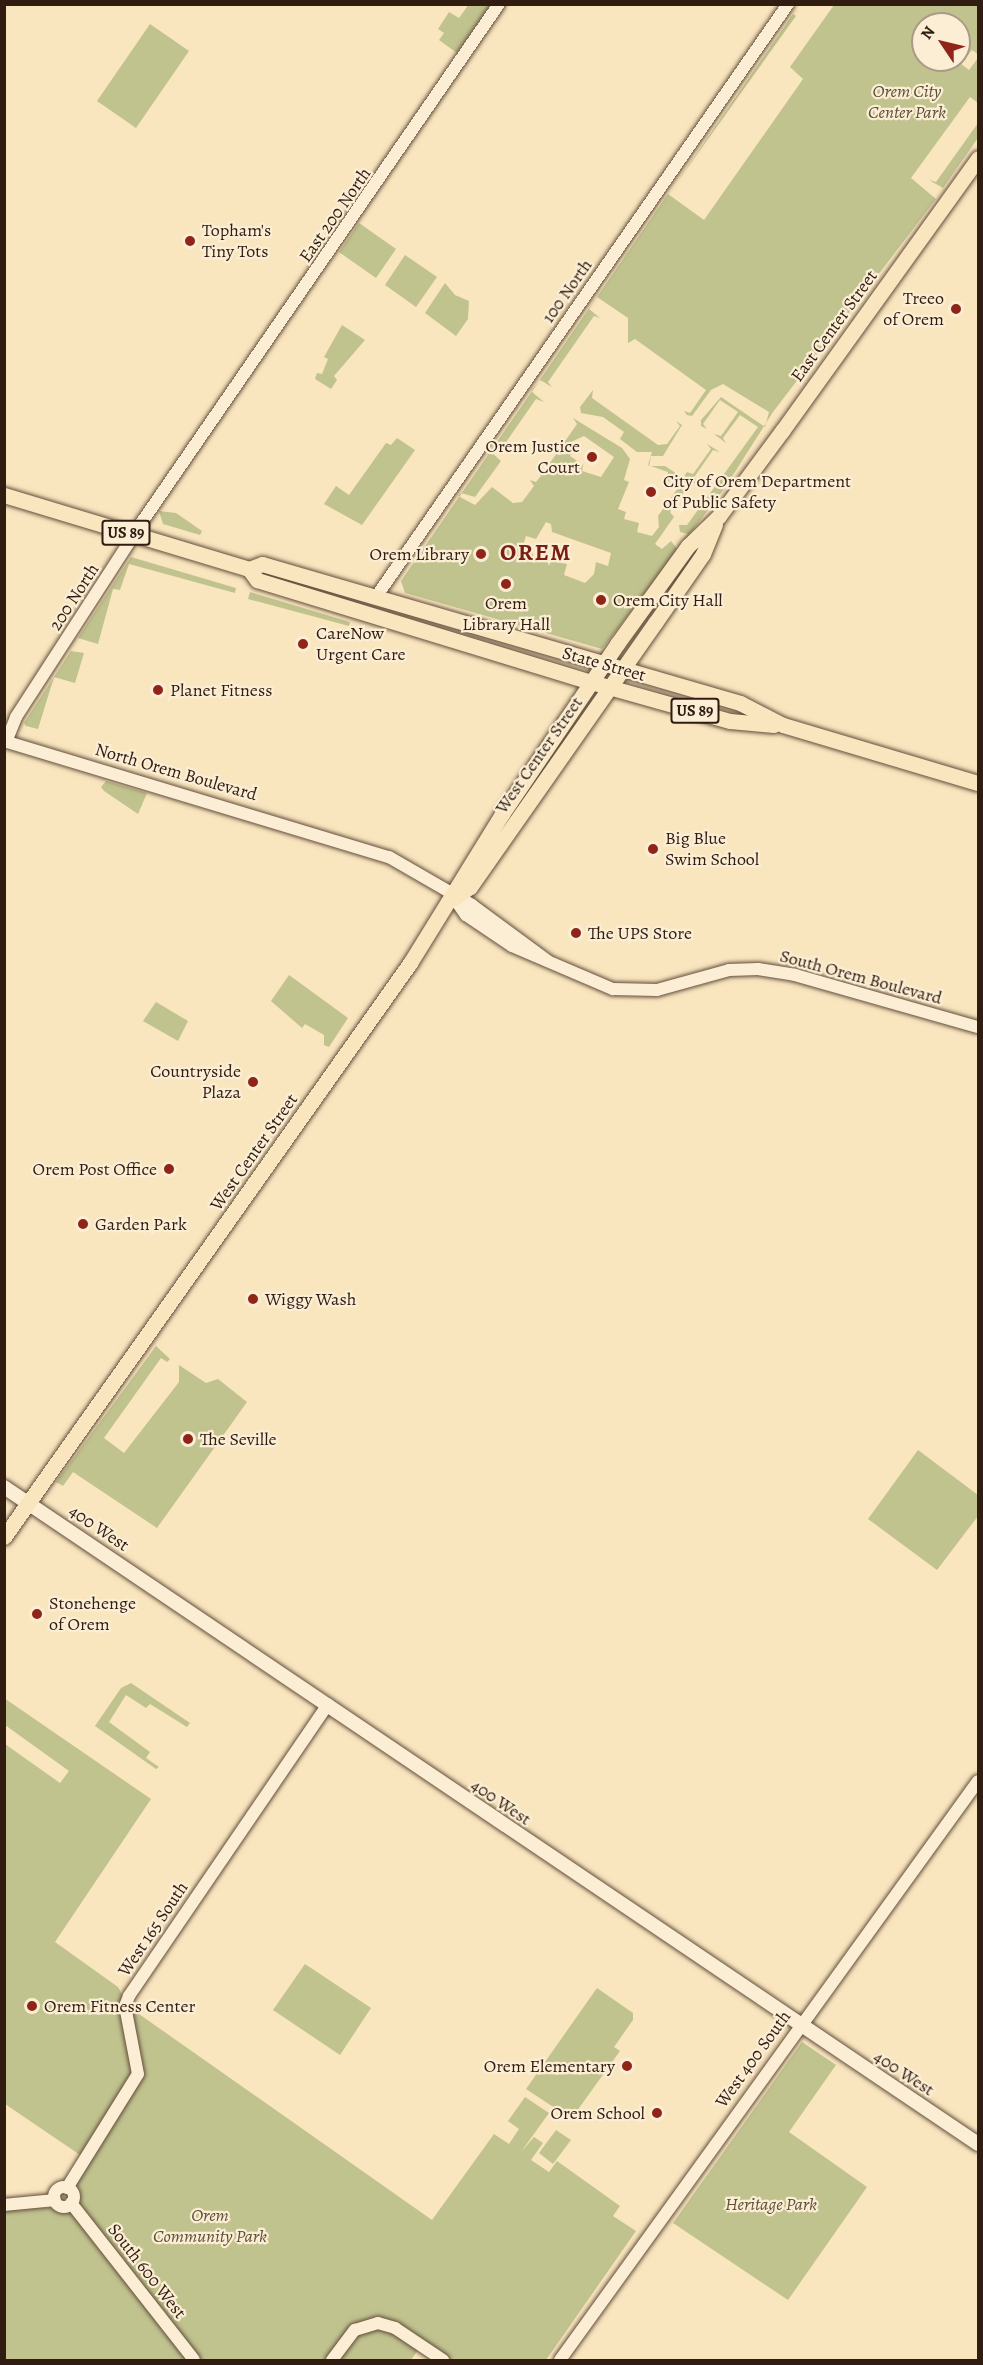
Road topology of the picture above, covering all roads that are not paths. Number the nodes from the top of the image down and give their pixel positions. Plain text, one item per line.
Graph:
1 (499, 4) edge
2 (788, 4) edge
3 (978, 158) edge
4 (197, 444) joint
5 (4, 495) edge
6 (718, 516) junction
7 (136, 536) junction
8 (249, 569) junction
9 (376, 597) junction
10 (340, 606) junction
11 (604, 663) junction
12 (623, 668) junction
13 (591, 682) junction
14 (609, 687) junction
15 (783, 725) junction
16 (5, 742) edge
17 (978, 783) edge
18 (454, 898) junction
19 (978, 1027) edge
20 (4, 1487) edge
21 (28, 1503) junction
22 (4, 1537) edge
23 (328, 1704) junction
24 (978, 1781) edge
25 (800, 2026) junction
26 (978, 2144) edge
27 (67, 2188) junction
28 (55, 2200) junction
29 (71, 2203) junction
30 (4, 2205) edge
31 (194, 2361) edge
32 (332, 2361) edge
33 (443, 2361) edge
34 (560, 2361) edge

1 - 4 street, East 200 North
2 - 9 street, 100 North
3 - 6 main road, East Center Street
4 - 7 street, 200 North
5 - 7 main road, State Street / US 89
6 - 11 main road, East Center Street
6 - 12 main road, East Center Street
7 - 8 main road, State Street / US 89
7 - 16 street, 200 North
8 - 9 main road, State Street / US 89
8 - 10 main road, State Street
9 - 10 main road
9 - 11 main road, State Street / US 89
10 - 13 main road, State Street / US 89
11 - 12 main road, State Street / US 89
11 - 13 main road, West Center Street
12 - 14 main road, West Center Street
12 - 15 main road, State Street / US 89
13 - 14 main road, State Street / US 89
13 - 18 main road, West Center Street
14 - 15 main road, State Street / US 89
14 - 18 main road, West Center Street
15 - 17 main road, State Street / US 89
16 - 18 street, North Orem Boulevard
18 - 19 street, South Orem Boulevard
18 - 21 main road, West Center Street
20 - 21 main road, 400 West
21 - 22 main road, West Center Street
21 - 23 main road, 400 West
23 - 25 main road, 400 West
23 - 27 street, West 165 South
24 - 25 street, West 400 South
25 - 26 main road, 400 West
25 - 34 street, West 400 South
27 - 28 street, West 165 South
27 - 29 street
28 - 29 street
28 - 30 street
29 - 31 street, South 600 West
32 - 33 street

